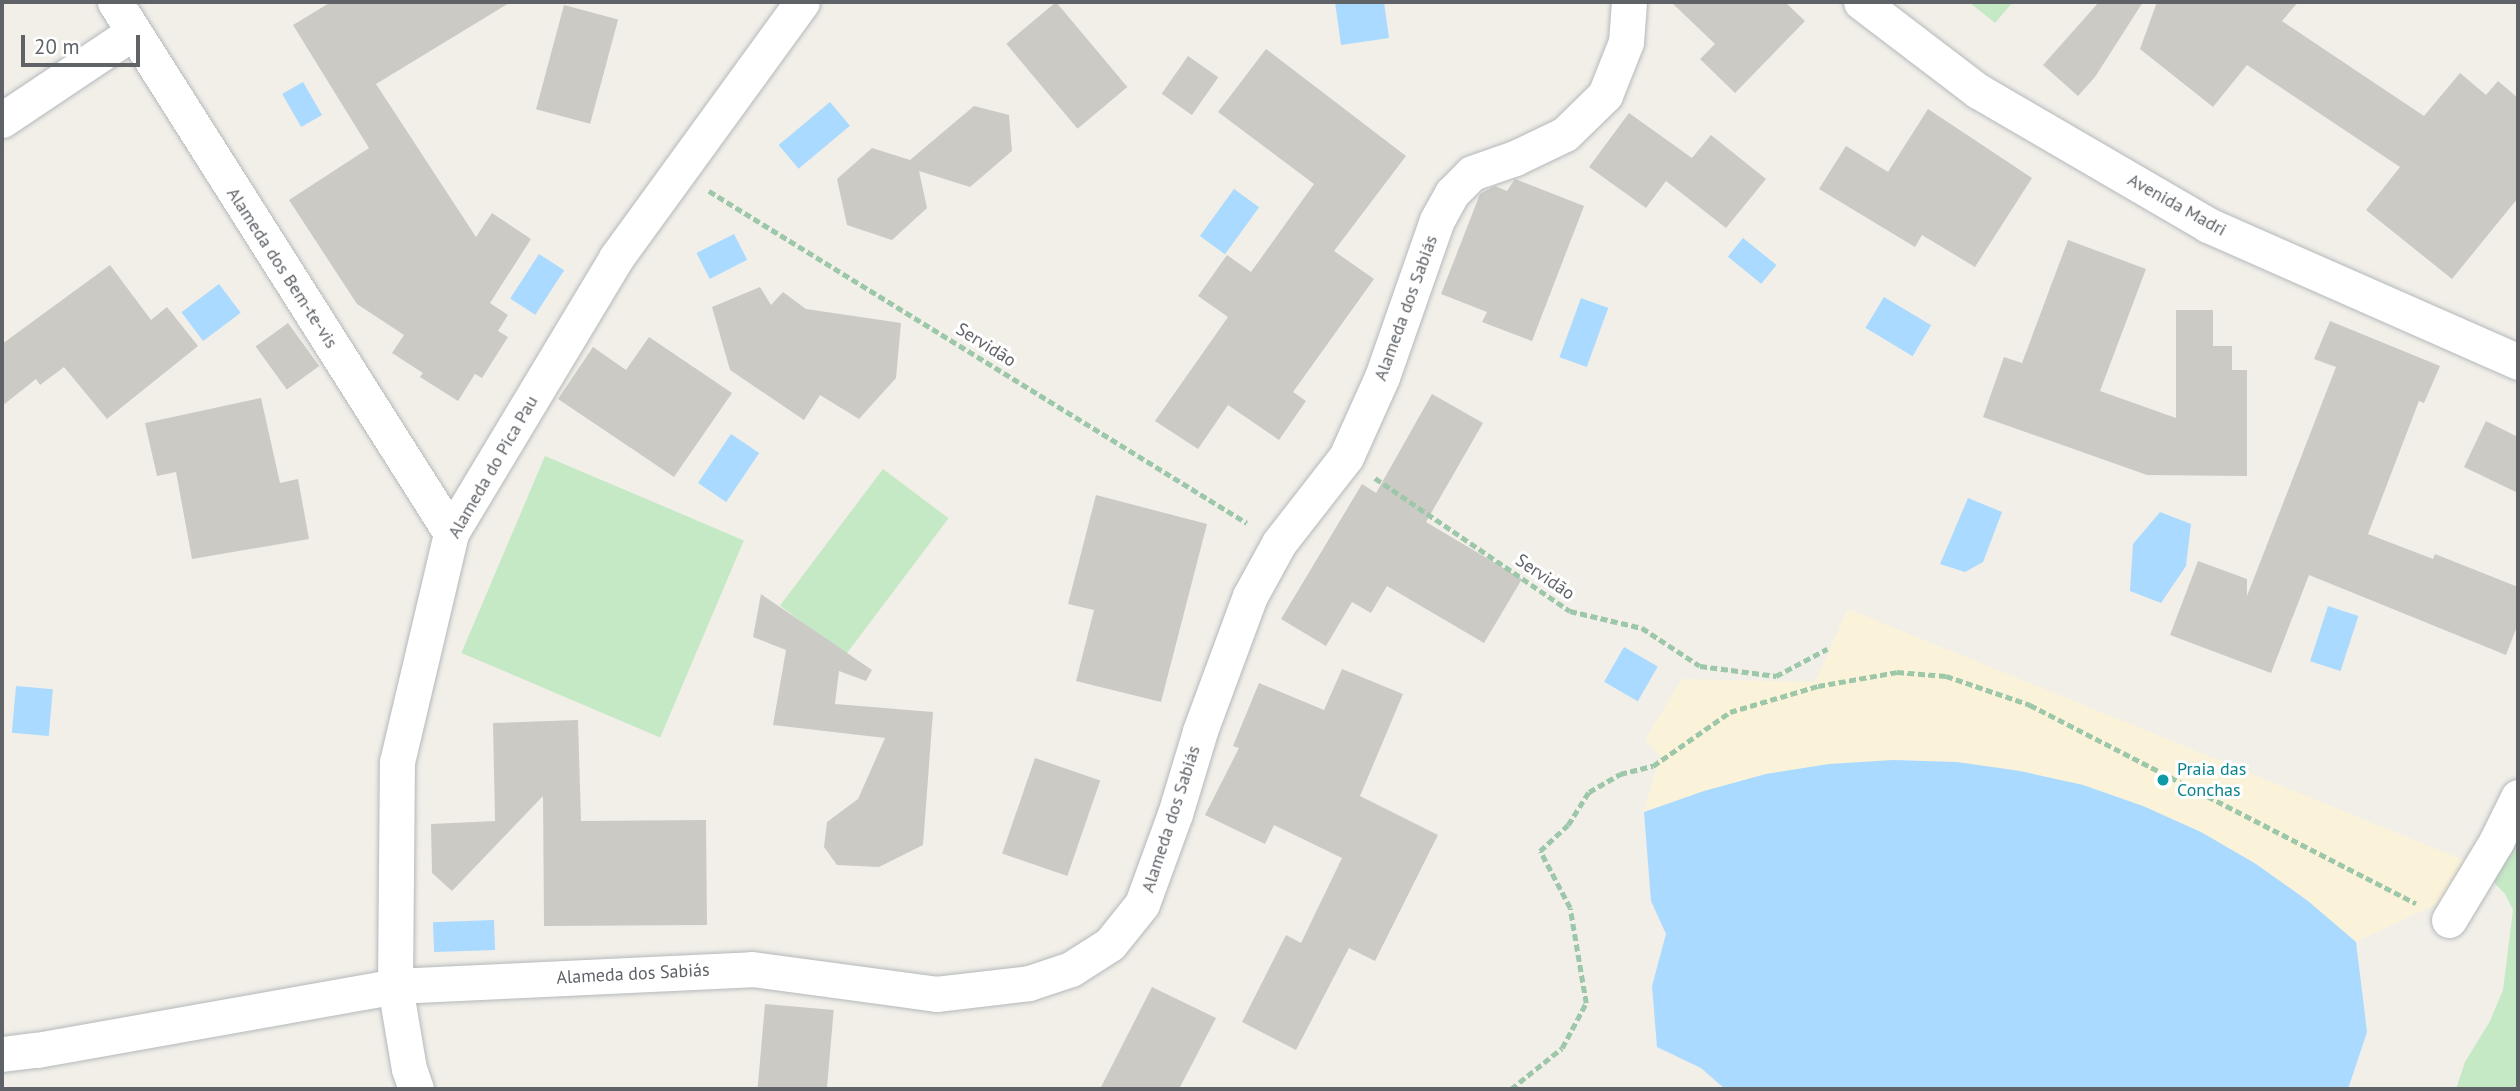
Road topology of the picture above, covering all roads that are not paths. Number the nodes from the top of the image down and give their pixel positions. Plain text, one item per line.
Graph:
1 (115, 2) edge
2 (802, 2) edge
3 (1629, 2) edge
4 (1861, 2) edge
5 (132, 33) junction
6 (2, 120) edge
7 (2518, 362) edge
8 (452, 533) junction
9 (2518, 797) edge
10 (2449, 920) road end
11 (395, 986) junction
12 (2, 1054) edge
13 (416, 1089) edge

1 - 5 street, Alameda dos Bem-te-vis
2 - 8 street, Alameda do Pica Pau
3 - 11 street, Alameda dos Sabiás
4 - 7 street, Avenida Madri
5 - 6 street
5 - 8 street, Alameda dos Bem-te-vis
8 - 11 street, Alameda do Pica Pau
9 - 10 street
11 - 12 street, Alameda dos Sabiás
11 - 13 street, Alameda do Pica Pau

